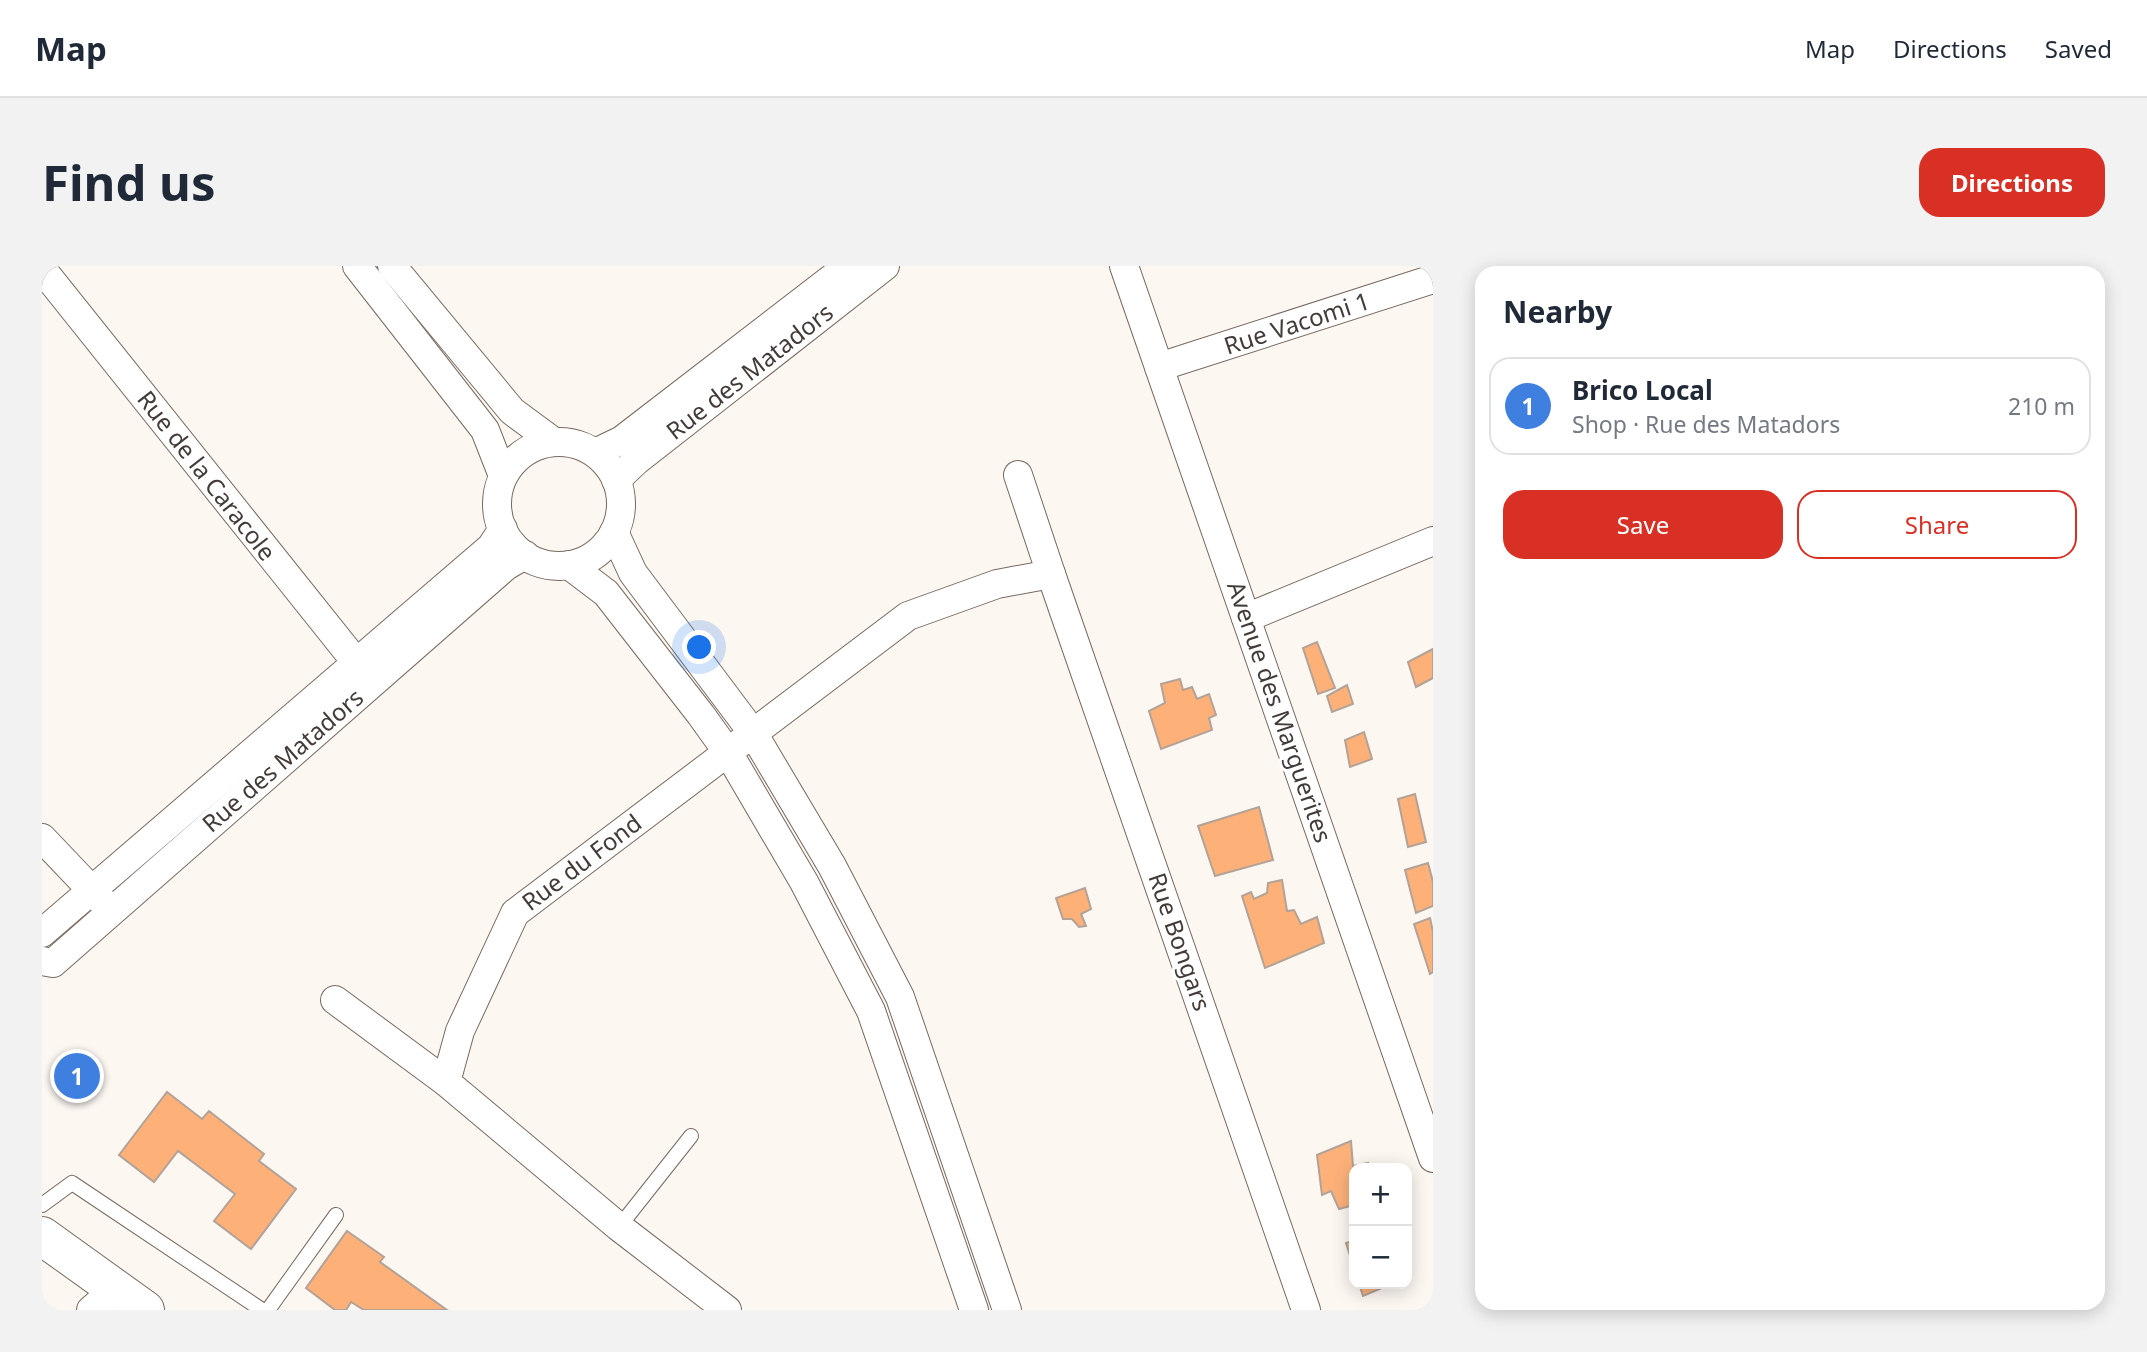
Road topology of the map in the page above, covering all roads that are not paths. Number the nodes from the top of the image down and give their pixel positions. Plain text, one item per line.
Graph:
1 (848, 266) edge
2 (885, 266) edge
3 (1124, 266) edge
4 (42, 269) edge
5 (378, 270) edge
6 (1433, 279) edge
7 (1160, 367) junction
8 (554, 442) junction
9 (595, 453) junction
10 (1018, 475) dead end
11 (503, 477) junction
12 (616, 480) junction
13 (503, 529) junction
14 (614, 532) junction
15 (1433, 541) edge
16 (524, 555) junction
17 (569, 565) junction
18 (1051, 574) junction
19 (1246, 618) junction
20 (364, 673) junction
21 (753, 733) junction
22 (729, 754) junction
23 (42, 838) edge
24 (92, 890) junction
25 (111, 912) junction
26 (42, 933) edge
27 (42, 961) edge
28 (335, 1000) dead end
29 (886, 1004) junction
30 (446, 1082) junction
31 (691, 1136) dead end
32 (1433, 1158) edge
33 (42, 1205) edge
34 (336, 1215) dead end
35 (619, 1227) junction
36 (42, 1236) edge
37 (117, 1303) edge
38 (262, 1310) edge
39 (268, 1310) edge
40 (727, 1310) edge
41 (974, 1310) edge
42 (1007, 1310) edge
43 (1306, 1310) edge

1 - 9 street, Rue des Matadors
2 - 12 street, Rue des Matadors
3 - 7 street, Avenue des Marguerites
4 - 20 street, Rue de la Caracole
5 - 8 street
5 - 11 street
6 - 7 street, Rue Vacomi 1
7 - 19 street, Avenue des Marguerites
8 - 9 street
8 - 11 street
9 - 12 street
10 - 18 street, Rue Bongars
11 - 13 street
12 - 14 street
13 - 16 street
13 - 20 street, Rue des Matadors
14 - 17 street
14 - 21 street
15 - 19 street
16 - 17 street
16 - 20 street, Rue des Matadors
17 - 22 street
18 - 21 street
18 - 43 street, Rue Bongars
19 - 32 street, Avenue des Marguerites
20 - 24 street, Rue des Matadors
20 - 25 street, Rue des Matadors
21 - 22 street
21 - 29 street
22 - 29 street
22 - 30 street, Rue du Fond
23 - 24 street
24 - 25 street
24 - 26 street, Rue des Matadors
25 - 27 street, Rue des Matadors
28 - 30 street
29 - 41 street
29 - 42 street
30 - 35 street
31 - 35 lane
33 - 38 lane
34 - 39 lane
35 - 40 street
36 - 37 main road

